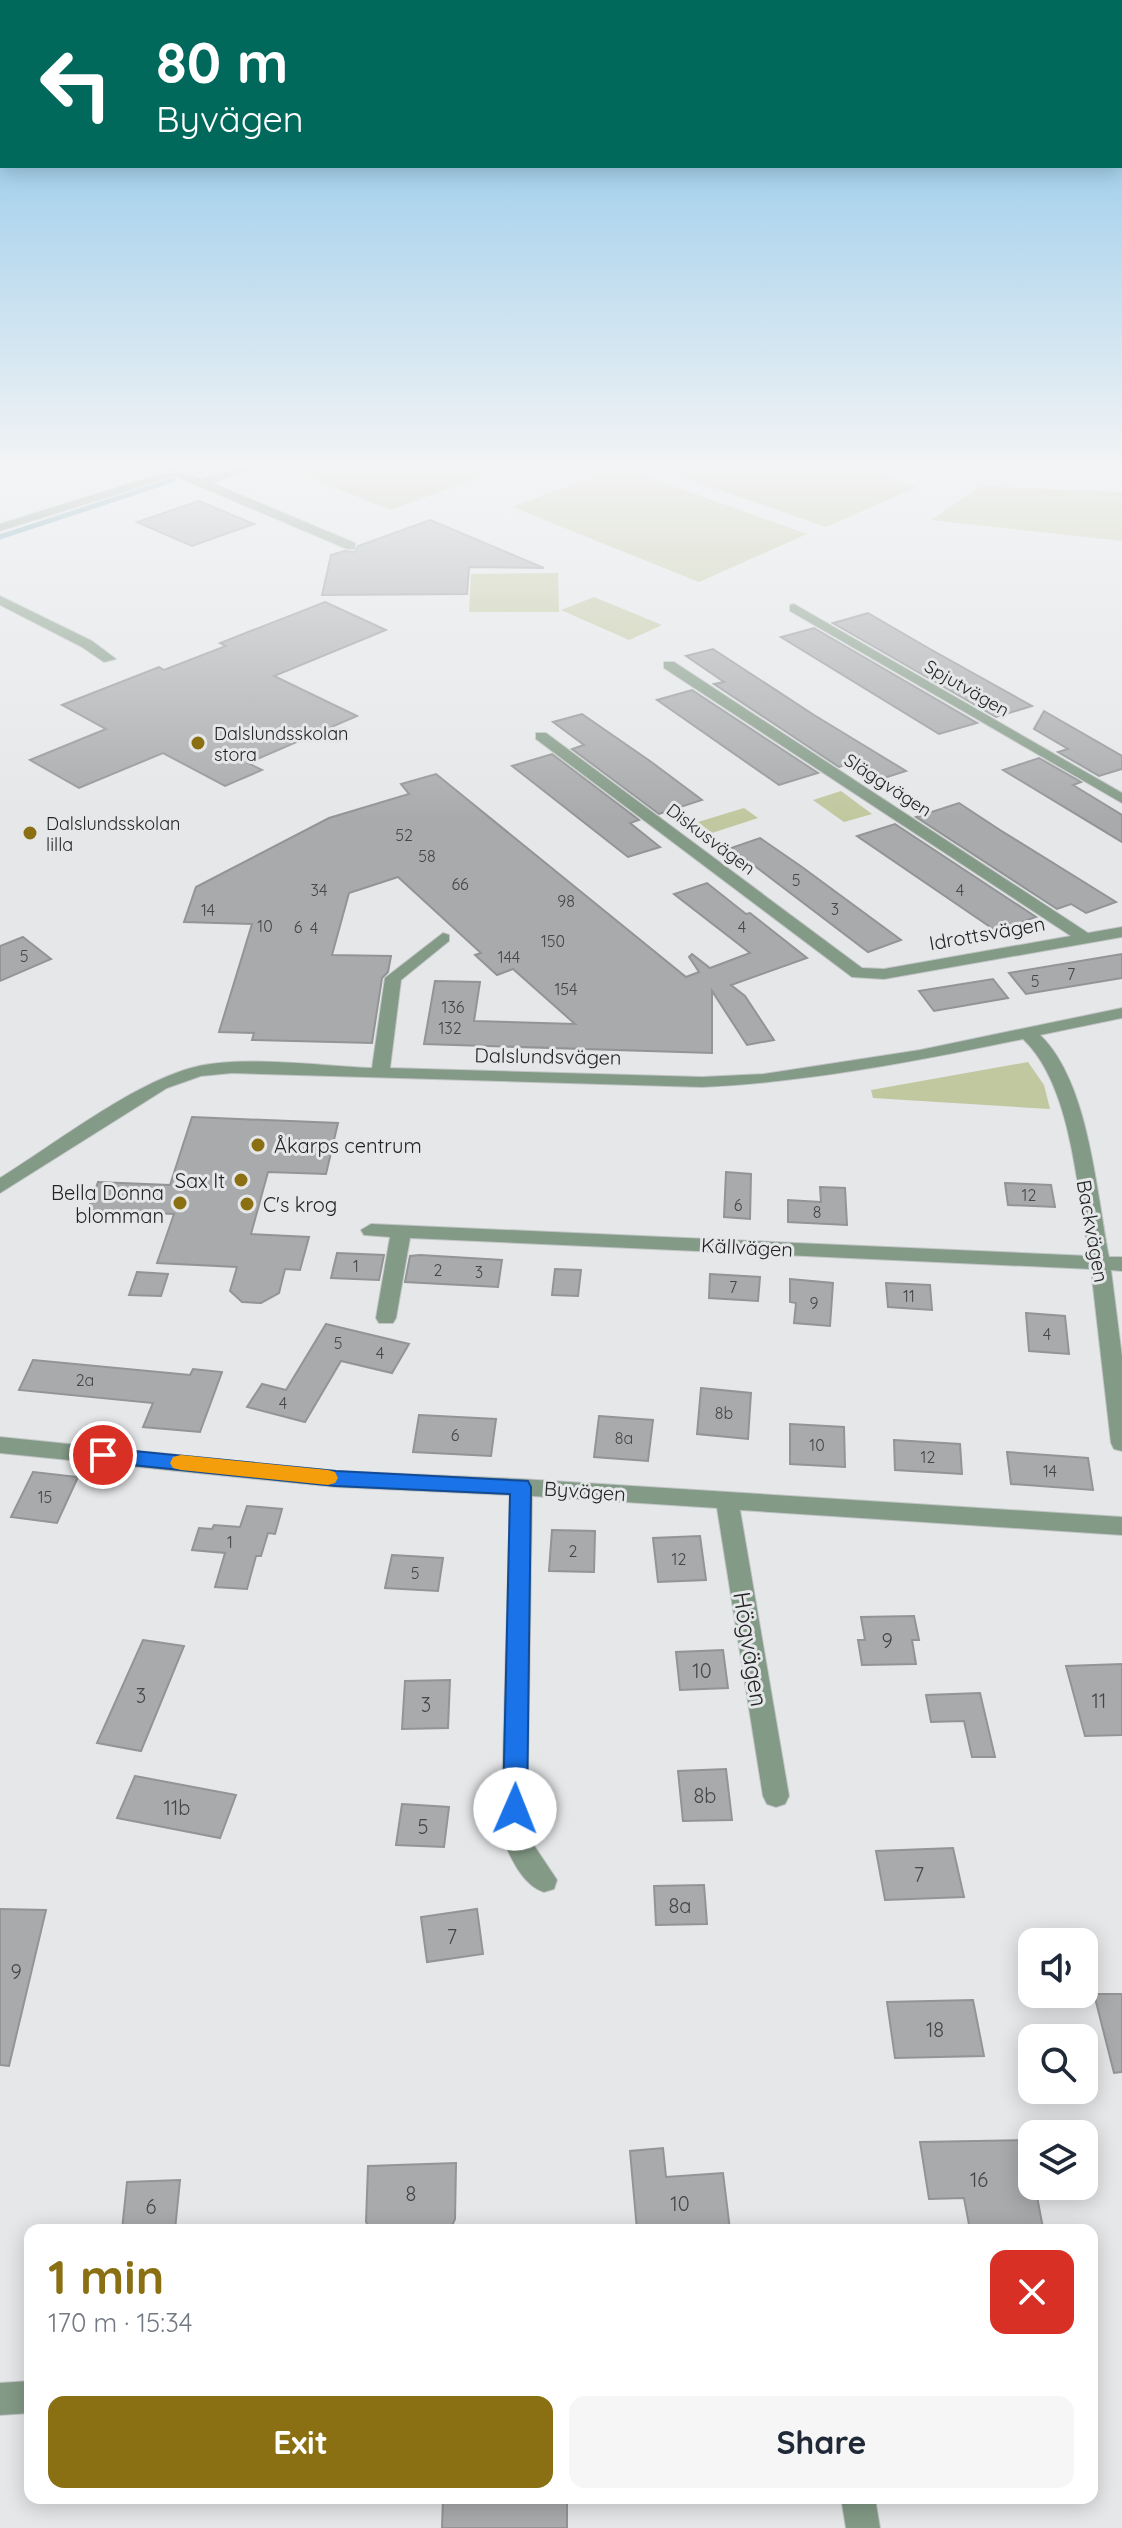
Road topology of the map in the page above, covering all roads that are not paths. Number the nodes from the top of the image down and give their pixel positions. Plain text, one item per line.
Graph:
1 (0, 600) edge
2 (794, 608) dead end
3 (109, 659) dead end
4 (669, 665) dead end
5 (541, 736) dead end
6 (1122, 799) edge
7 (1122, 932) edge
8 (443, 938) dead end
9 (1085, 938) junction
10 (858, 973) joint
11 (1122, 1013) edge
12 (1027, 1033) junction
13 (380, 1073) junction
14 (0, 1187) edge
15 (371, 1230) dead end
16 (401, 1231) junction
17 (1100, 1263) junction
18 (1122, 1264) edge
19 (386, 1318) dead end
20 (1122, 1443) edge
21 (0, 1445) edge
22 (521, 1487) junction
23 (727, 1501) junction
24 (1122, 1526) edge
25 (776, 1796) dead end
26 (544, 1880) dead end
27 (24, 2397) edge
28 (0, 2399) edge
29 (859, 2504) edge
30 (863, 2528) edge

1 - 3 street
2 - 6 street, Spjutvägen
4 - 9 street, Släggvägen
5 - 10 street, Diskusvägen
7 - 9 street, Idrottsvägen
8 - 13 street
9 - 10 street, Idrottsvägen
11 - 12 street, Dalslundsvägen
12 - 13 street, Dalslundsvägen
12 - 17 street, Backvägen
13 - 14 street, Dalslundsvägen
15 - 16 street, Källvägen
16 - 17 street, Källvägen
16 - 19 street
17 - 18 street, Källvägen
17 - 20 street, Backvägen
21 - 22 street, Byvägen
22 - 23 street, Byvägen
22 - 26 street
23 - 24 street, Byvägen
23 - 25 street, Högvägen
27 - 28 street
29 - 30 street

